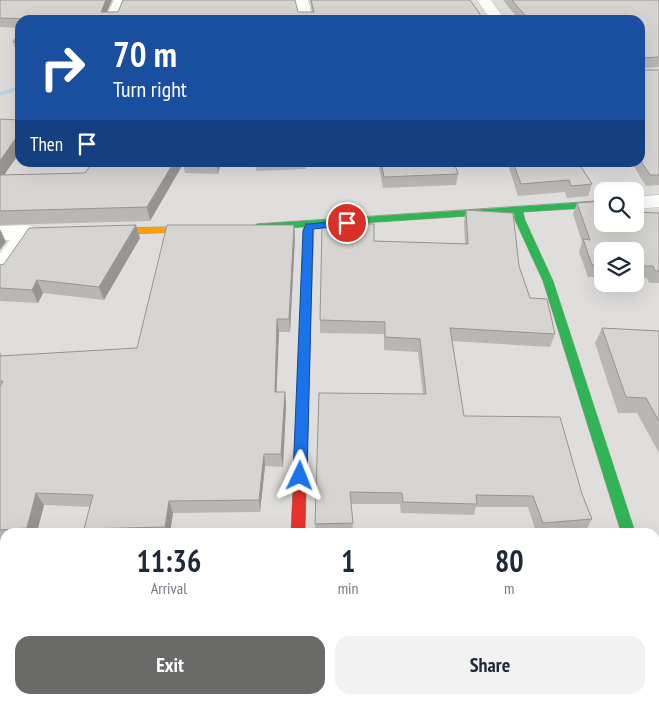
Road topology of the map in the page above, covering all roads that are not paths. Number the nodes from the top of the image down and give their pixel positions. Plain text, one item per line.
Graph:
1 (121, 0) edge
2 (301, 0) edge
3 (484, 0) edge
4 (114, 15) edge
5 (305, 15) edge
6 (494, 15) edge
7 (659, 201) edge
8 (644, 202) edge
9 (594, 204) edge
10 (518, 209) junction
11 (309, 226) junction
12 (246, 227) edge
13 (217, 228) edge
14 (88, 232) edge
15 (0, 233) edge
16 (0, 270) edge
17 (298, 528) edge
18 (627, 528) edge

1 - 4 street
2 - 5 street
3 - 6 street
7 - 8 street
9 - 10 street
10 - 11 street
10 - 18 street
11 - 12 street
11 - 17 street
13 - 14 street
15 - 16 street

